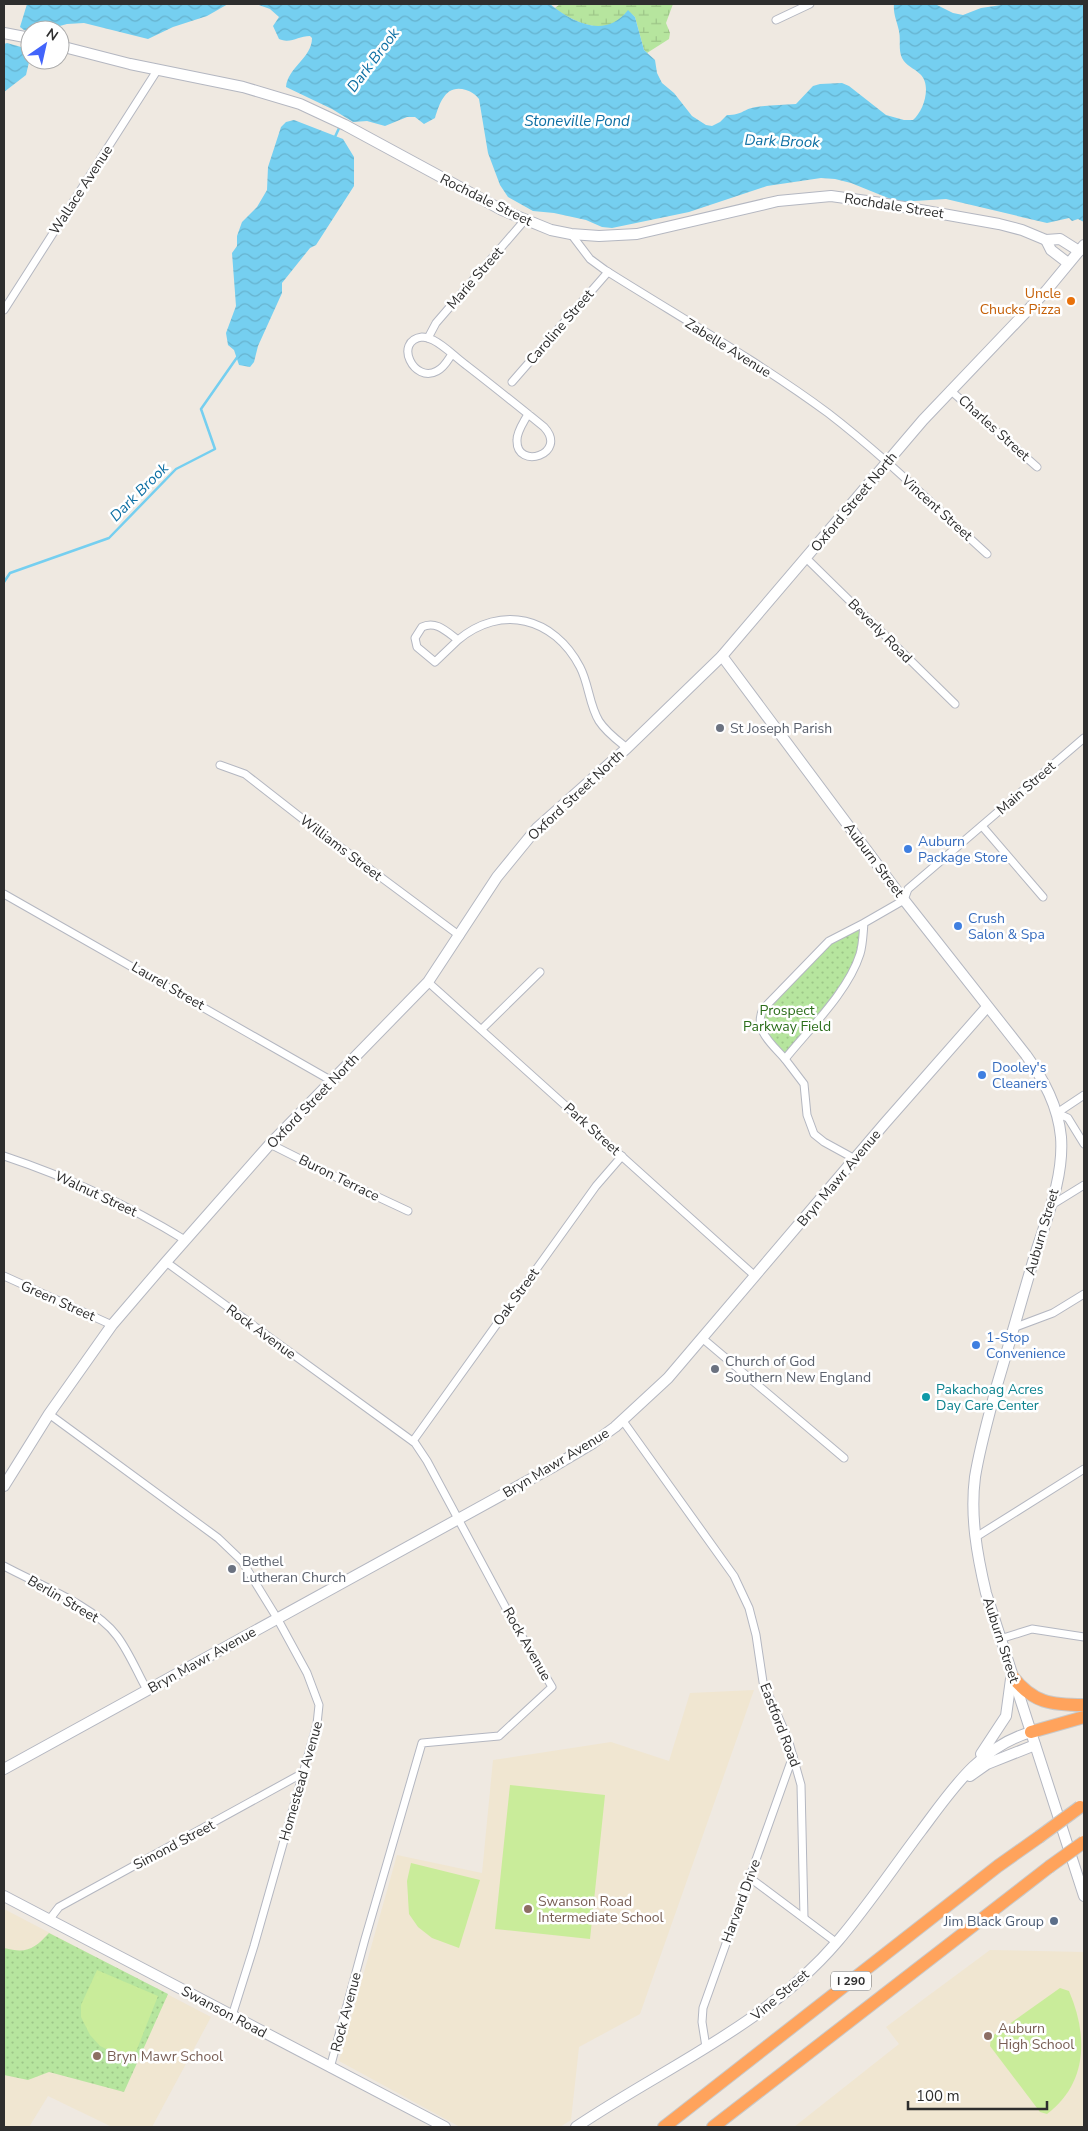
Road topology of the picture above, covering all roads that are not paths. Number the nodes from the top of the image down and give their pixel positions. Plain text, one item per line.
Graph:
1 (810, 4) edge
2 (776, 20) dead end
3 (6, 33) edge
4 (20, 36) edge
5 (70, 48) edge
6 (158, 70) junction
7 (524, 221) junction
8 (571, 234) junction
9 (1046, 240) junction
10 (1082, 248) edge
11 (1068, 263) junction
12 (608, 272) junction
13 (4, 310) edge
14 (428, 338) junction
15 (452, 354) junction
16 (512, 382) dead end
17 (950, 390) junction
18 (528, 414) junction
19 (886, 463) junction
20 (1037, 467) dead end
21 (987, 554) dead end
22 (806, 558) junction
23 (458, 640) junction
24 (722, 656) junction
25 (955, 704) dead end
26 (1084, 738) edge
27 (627, 748) junction
28 (220, 764) dead end
29 (982, 826) junction
30 (4, 894) edge
31 (1043, 897) dead end
32 (904, 900) junction
33 (864, 923) junction
34 (460, 936) junction
35 (540, 972) dead end
36 (428, 982) junction
37 (987, 1007) junction
38 (482, 1029) junction
39 (785, 1059) junction
40 (332, 1081) junction
41 (1084, 1095) edge
42 (1057, 1113) junction
43 (270, 1144) junction
44 (1084, 1144) edge
45 (4, 1156) edge
46 (622, 1156) junction
47 (855, 1159) junction
48 (1084, 1184) edge
49 (1050, 1207) junction
50 (408, 1211) dead end
51 (185, 1240) junction
52 (166, 1262) junction
53 (4, 1276) edge
54 (755, 1276) junction
55 (1084, 1294) edge
56 (112, 1325) junction
57 (1013, 1328) junction
58 (702, 1338) junction
59 (49, 1414) junction
60 (623, 1421) junction
61 (412, 1441) junction
62 (844, 1458) dead end
63 (1084, 1469) edge
64 (4, 1486) edge
65 (457, 1520) junction
66 (976, 1537) junction
67 (4, 1566) edge
68 (278, 1618) junction
69 (1000, 1638) junction
70 (1084, 1638) edge
71 (1012, 1676) junction
72 (147, 1690) junction
73 (1084, 1705) edge
74 (1084, 1717) edge
75 (1031, 1732) junction
76 (1035, 1745) junction
77 (793, 1756) junction
78 (974, 1764) junction
79 (4, 1770) edge
80 (303, 1773) junction
81 (1082, 1806) edge
82 (936, 1810) junction
83 (1084, 1842) edge
84 (750, 1878) junction
85 (4, 1896) edge
86 (1084, 1896) edge
87 (804, 1918) junction
88 (49, 1920) junction
89 (837, 1943) junction
90 (232, 2016) junction
91 (706, 2047) junction
92 (330, 2068) junction
93 (445, 2127) edge
94 (576, 2127) edge
95 (664, 2127) edge
96 (713, 2127) edge

1 - 2 street
3 - 4 street
5 - 6 street, Rochdale Street
6 - 7 street, Rochdale Street
6 - 13 street, Wallace Avenue
7 - 8 street, Rochdale Street
7 - 14 street, Marie Street
8 - 9 street, Rochdale Street
8 - 12 street, Zabelle Avenue
9 - 10 street, Rochdale Street
9 - 11 street, Rochdale Street
10 - 11 street, Oxford Street North
11 - 17 street, Oxford Street North
12 - 16 street, Caroline Street
12 - 19 street, Zabelle Avenue
14 - 15 street
14 - 15 street
15 - 18 street
17 - 19 street, Oxford Street North
17 - 20 street, Charles Street
18 - 18 street
19 - 21 street, Vincent Street
19 - 22 street, Oxford Street North
22 - 24 street, Oxford Street North
22 - 25 street, Beverly Road
23 - 23 street
23 - 27 street
24 - 27 street, Oxford Street North
24 - 32 street, Auburn Street
26 - 29 street, Main Street
27 - 34 street, Oxford Street North
28 - 34 street, Williams Street
29 - 31 street
29 - 32 street, Main Street
30 - 40 street, Laurel Street
32 - 33 street
32 - 37 street, Auburn Street
33 - 39 street
33 - 39 street
34 - 36 street, Oxford Street North
35 - 38 street
36 - 38 street, Park Street
36 - 40 street, Oxford Street North
37 - 42 street, Auburn Street
37 - 47 street, Bryn Mawr Avenue
38 - 46 street, Park Street
39 - 47 street
40 - 43 street, Oxford Street North
41 - 42 street
42 - 44 street
42 - 49 street, Auburn Street
43 - 50 street, Buron Terrace
43 - 51 street, Oxford Street North
45 - 51 street, Walnut Street
46 - 54 street, Park Street
46 - 61 street, Oak Street
47 - 54 street, Bryn Mawr Avenue
48 - 49 street
49 - 57 street, Auburn Street
51 - 52 street, Oxford Street North
52 - 56 street, Oxford Street North
52 - 61 street, Rock Avenue
53 - 56 street, Green Street
54 - 58 street, Bryn Mawr Avenue
55 - 57 street
56 - 59 street, Oxford Street North
57 - 66 street, Auburn Street
58 - 60 street, Bryn Mawr Avenue
58 - 62 street
59 - 64 street, Oxford Street North
59 - 68 street, Homestead Avenue
60 - 65 street, Bryn Mawr Avenue
60 - 77 street, Eastford Road
61 - 65 street, Rock Avenue
63 - 66 street
65 - 68 street, Bryn Mawr Avenue
65 - 92 street, Rock Avenue
66 - 69 street, Auburn Street
67 - 72 street, Berlin Street
68 - 72 street, Bryn Mawr Avenue
68 - 80 street, Homestead Avenue
69 - 70 street
69 - 71 street, Auburn Street
71 - 73 highway
71 - 75 street, Auburn Street
71 - 78 street
72 - 79 street, Bryn Mawr Avenue
74 - 75 highway
75 - 76 street, Auburn Street
75 - 78 street, Vine Street
76 - 82 street, Vine Street
76 - 86 street, Auburn Street
77 - 84 street, Harvard Drive
77 - 87 street, Eastford Road
78 - 82 street, Vine Street
80 - 88 street, Simond Street
80 - 90 street, Homestead Avenue
81 - 95 highway, I 290, bridge
82 - 89 street, Vine Street
83 - 96 highway, I 290, bridge
84 - 87 street
84 - 91 street, Harvard Drive
85 - 88 street, Swanson Road
87 - 89 street
88 - 90 street, Swanson Road
89 - 91 street, Vine Street
90 - 92 street, Swanson Road
91 - 94 street, Vine Street
92 - 93 street, Swanson Road

